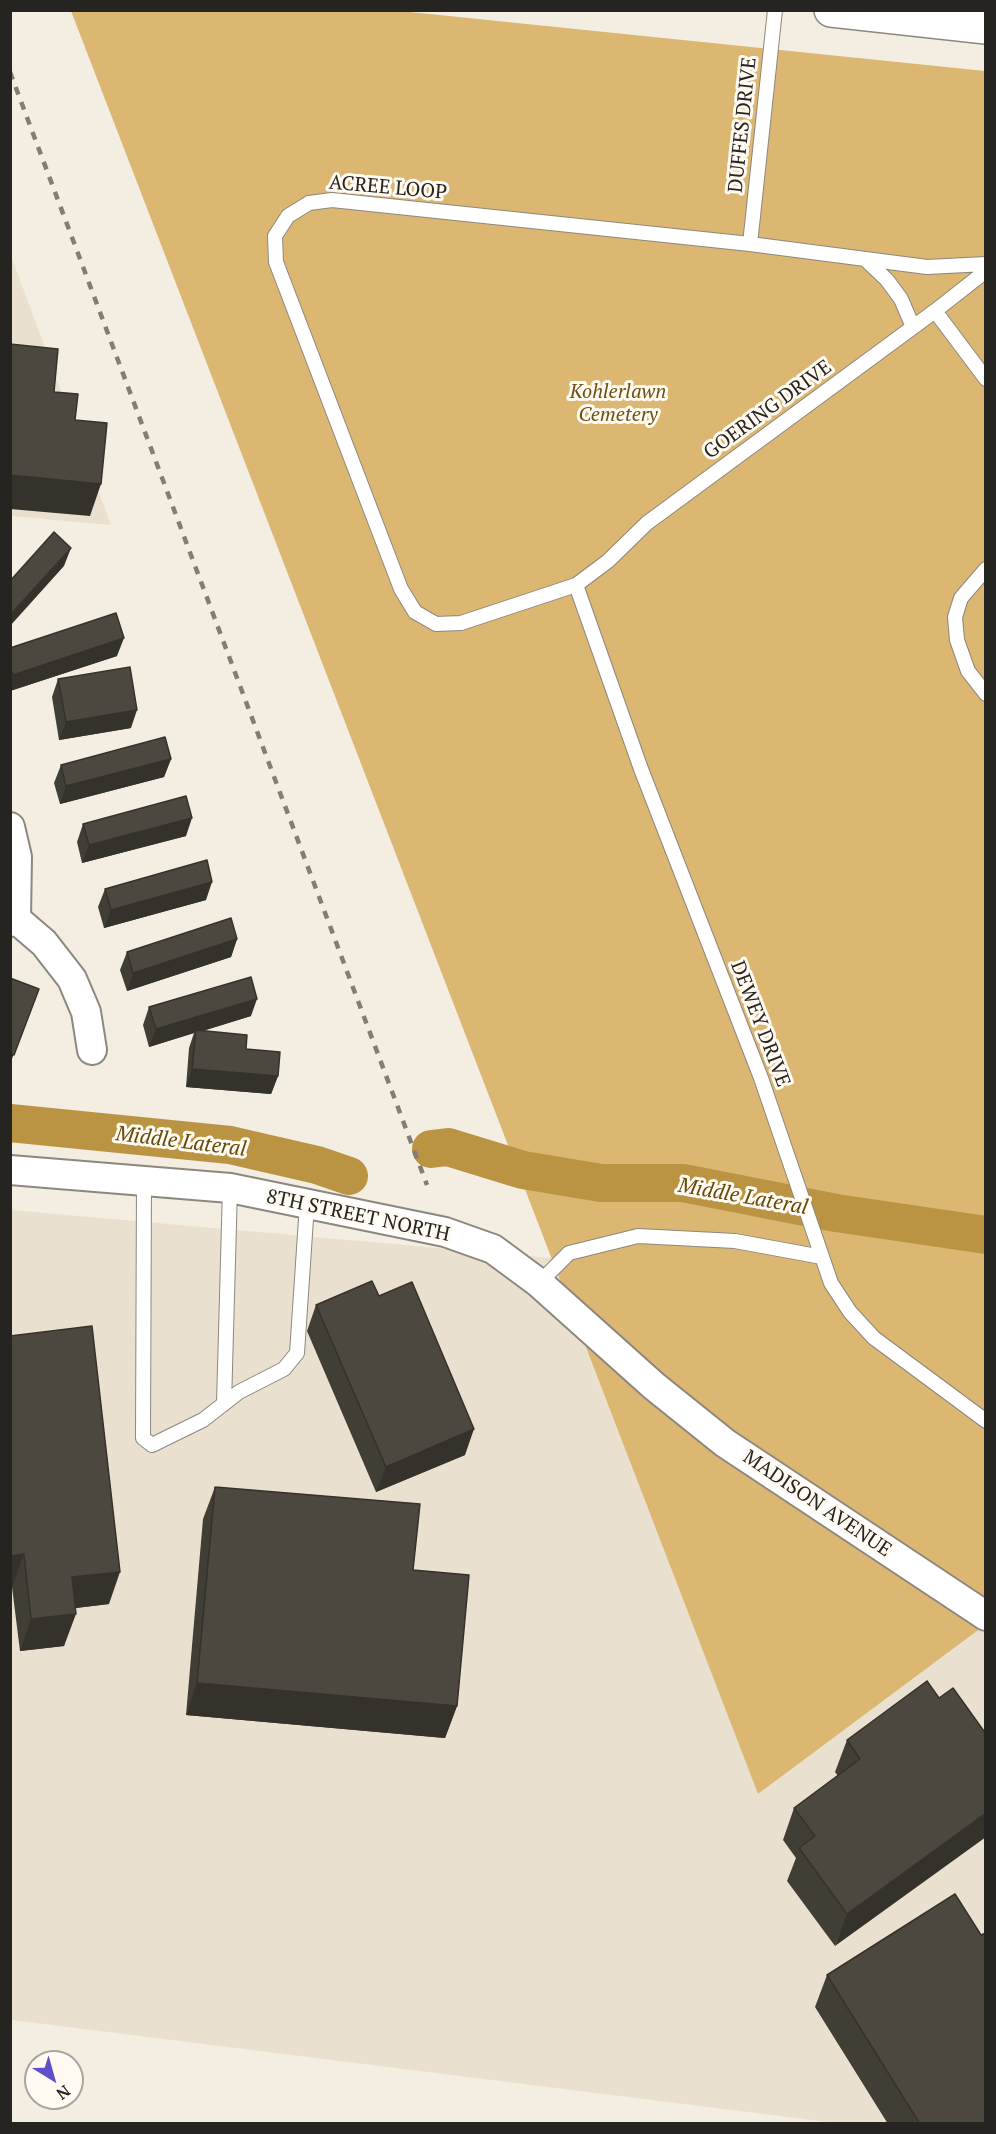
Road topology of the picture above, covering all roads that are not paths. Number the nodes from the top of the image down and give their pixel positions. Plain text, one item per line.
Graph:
1 (775, 10) edge
2 (831, 10) edge
3 (986, 27) edge
4 (750, 244) junction
5 (866, 260) junction
6 (986, 264) edge
7 (986, 271) edge
8 (935, 311) junction
9 (913, 327) junction
10 (986, 379) edge
11 (986, 569) edge
12 (576, 585) junction
13 (986, 694) edge
14 (10, 827) edge
15 (13, 920) edge
16 (92, 1050) dead end
17 (10, 1170) edge
18 (144, 1181) junction
19 (230, 1188) junction
20 (307, 1204) junction
21 (822, 1257) junction
22 (539, 1283) junction
23 (654, 1386) joint
24 (224, 1404) junction
25 (986, 1421) edge
26 (986, 1616) edge

1 - 4 lane, DUFFES DRIVE
2 - 3 street
4 - 5 lane, ACREE LOOP
4 - 12 lane, ACREE LOOP
5 - 6 lane, ACREE LOOP
5 - 9 lane
7 - 8 lane, GOERING DRIVE
8 - 9 lane, GOERING DRIVE
8 - 10 lane
9 - 12 lane, GOERING DRIVE
11 - 13 lane
12 - 21 lane, DEWEY DRIVE
14 - 15 street
15 - 16 street
17 - 18 street, 8TH STREET NORTH
18 - 19 street, 8TH STREET NORTH
18 - 24 lane
19 - 20 street, 8TH STREET NORTH
19 - 24 lane
20 - 22 street, 8TH STREET NORTH
20 - 24 lane
21 - 22 lane
21 - 25 lane, DEWEY DRIVE
22 - 23 street, 8TH STREET NORTH
23 - 26 street, MADISON AVENUE

